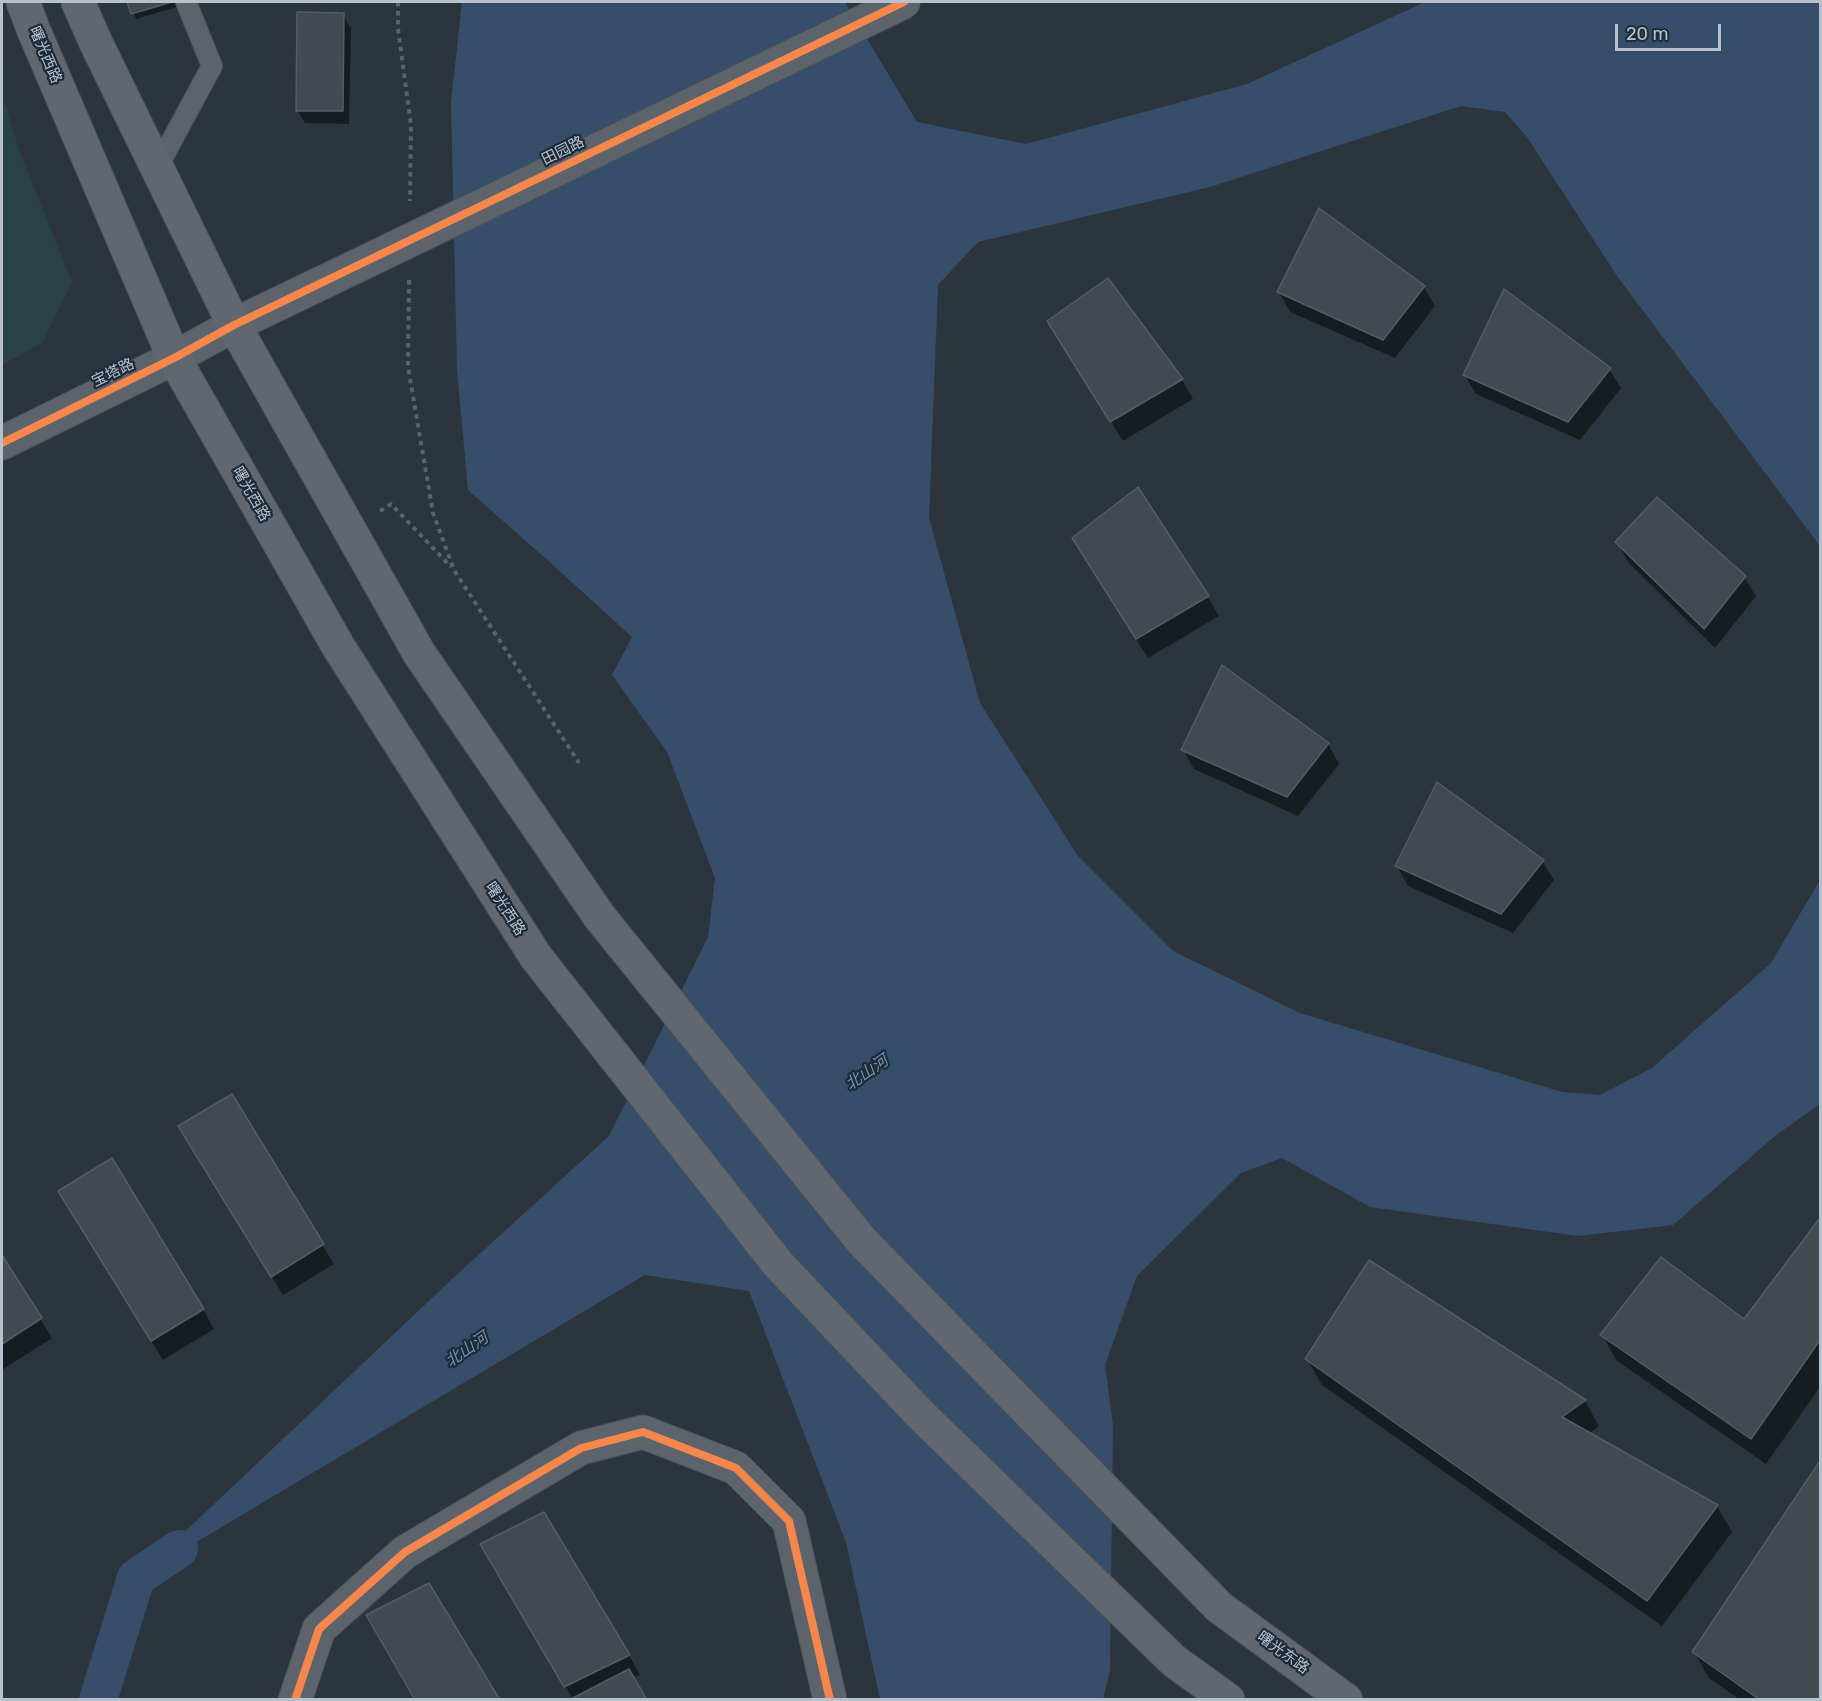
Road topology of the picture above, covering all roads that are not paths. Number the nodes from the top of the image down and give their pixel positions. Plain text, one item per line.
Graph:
1 (23, 2) edge
2 (78, 2) edge
3 (186, 2) edge
4 (904, 2) edge
5 (157, 168) junction
6 (234, 325) junction
7 (174, 358) junction
8 (2, 443) edge
9 (295, 1700) edge
10 (830, 1700) edge
11 (1228, 1700) edge
12 (1346, 1700) edge

1 - 7 main road, 曙光西路
2 - 5 main road
3 - 5 lane
4 - 6 street, 田园路, bridge
5 - 6 main road
6 - 7 street, 宝塔路
6 - 12 main road, 曙光东路
7 - 8 street, 宝塔路
7 - 11 main road, 曙光西路
9 - 10 street

